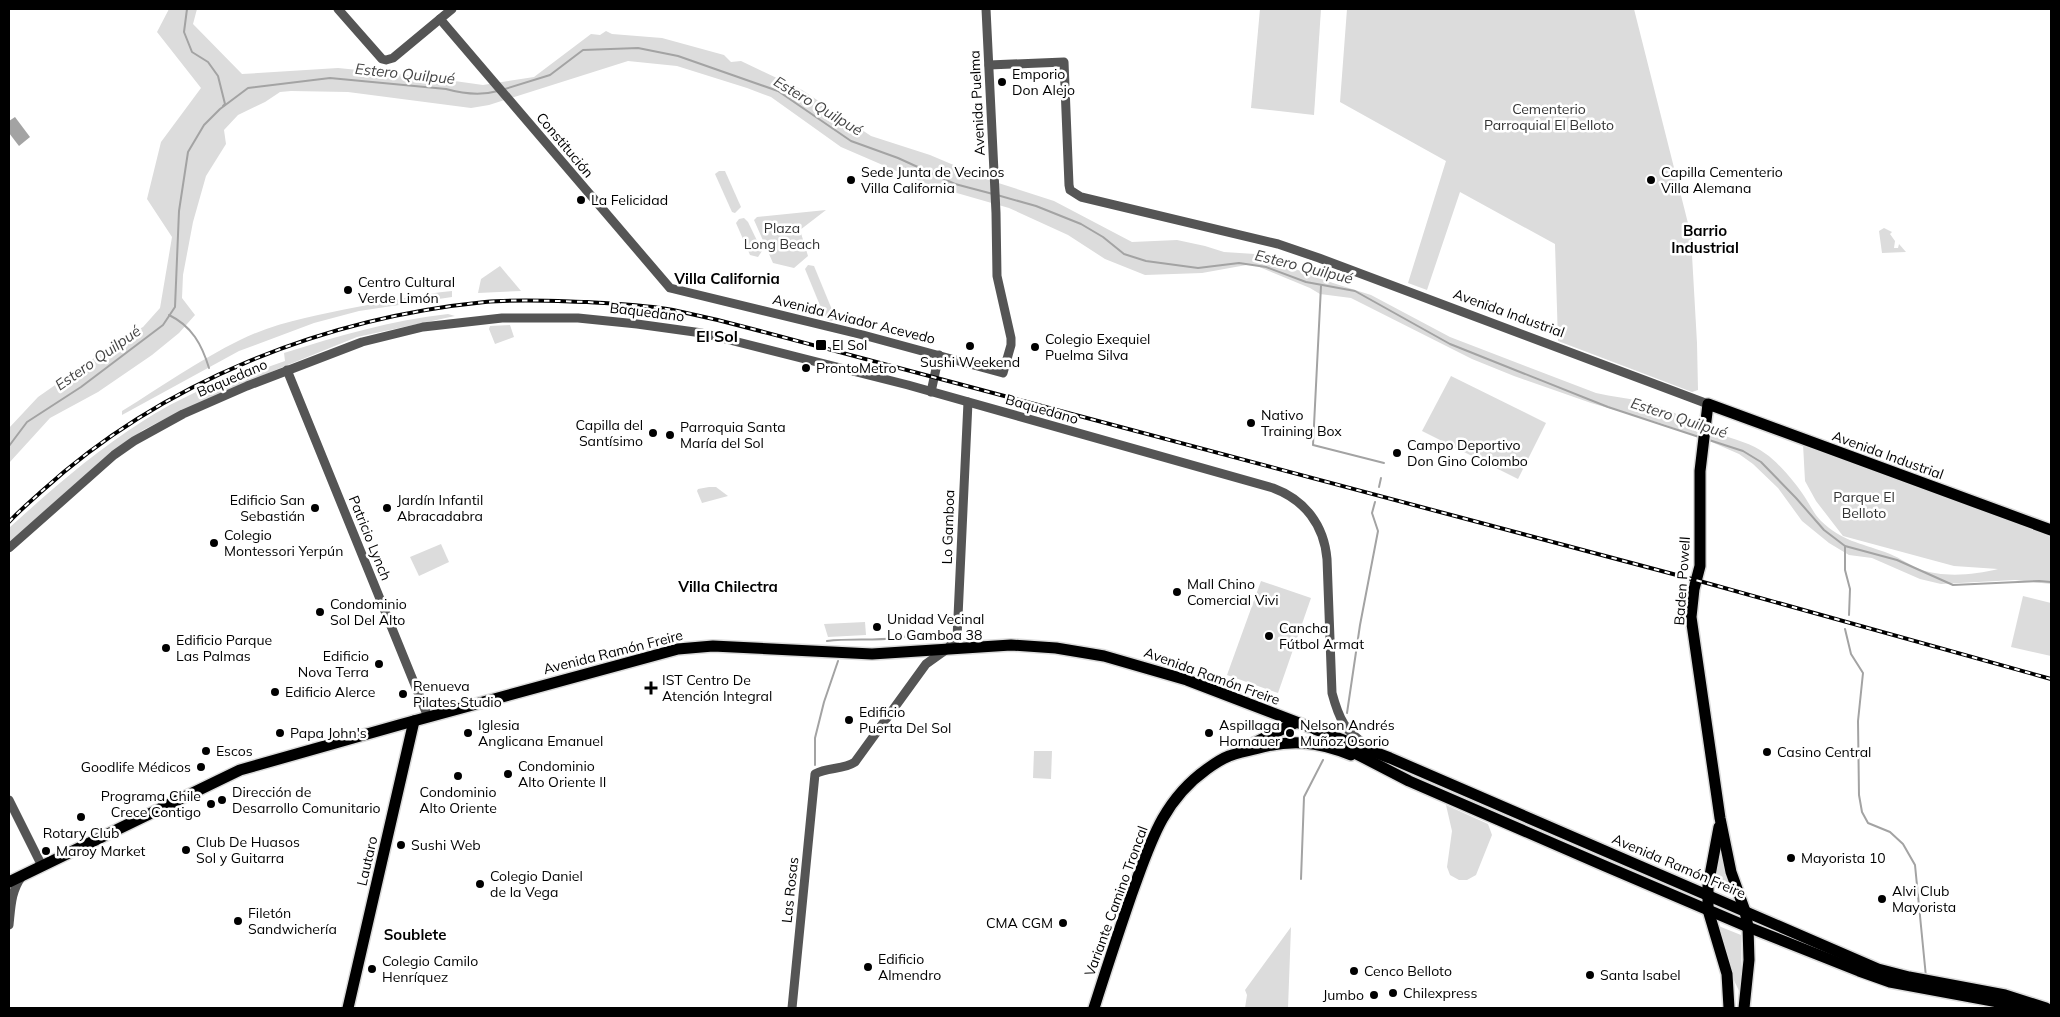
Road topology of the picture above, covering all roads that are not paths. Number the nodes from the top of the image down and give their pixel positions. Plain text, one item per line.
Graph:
1 (338, 9) edge
2 (452, 9) edge
3 (986, 9) edge
4 (440, 19) junction
5 (989, 65) junction
6 (670, 288) joint
7 (939, 355) junction
8 (287, 370) junction
9 (1002, 373) joint
10 (931, 392) junction
11 (968, 402) junction
12 (1708, 404) junction
13 (2051, 530) edge
14 (9, 548) edge
15 (947, 650) junction
16 (428, 717) junction
17 (414, 721) junction
18 (1295, 723) junction
19 (1308, 728) junction
20 (1228, 756) junction
21 (1390, 758) junction
22 (1384, 770) junction
23 (9, 800) edge
24 (1720, 818) junction
25 (42, 866) junction
26 (22, 876) junction
27 (9, 882) edge
28 (10, 893) edge
29 (1707, 895) junction
30 (1708, 910) junction
31 (1745, 911) junction
32 (9, 924) edge
33 (1748, 928) junction
34 (1727, 974) junction
35 (1929, 981) junction
36 (1908, 986) junction
37 (1745, 1007) edge
38 (348, 1008) edge
39 (792, 1008) edge
40 (1094, 1008) edge
41 (1729, 1008) edge
42 (2021, 1008) edge
43 (2046, 1008) edge

1 - 4 street
2 - 4 street
3 - 5 street, Avenida Puelma
4 - 6 street, Constitución
5 - 9 street, Avenida Puelma
5 - 12 street, Avenida Industrial
6 - 7 street, Avenida Aviador Acevedo
7 - 9 street, Avenida Aviador Acevedo
7 - 10 street
8 - 10 street, Baquedano
8 - 14 street, Baquedano
8 - 16 street, Patricio Lynch
10 - 11 street, Baquedano
11 - 15 street, Lo Gamboa
11 - 21 street, Baquedano
12 - 13 main road, Avenida Industrial
12 - 24 main road, Baden Powell
15 - 16 main road, Avenida Ramón Freire
15 - 18 main road, Avenida Ramón Freire
15 - 39 street, Las Rosas
16 - 17 main road, Avenida Ramón Freire
17 - 25 main road, Avenida Ramón Freire
17 - 38 main road, Lautaro
18 - 19 main road, Avenida Ramón Freire
18 - 20 main road
19 - 21 main road, Avenida Ramón Freire
19 - 22 main road, Avenida Ramón Freire
20 - 22 main road, Variante Camino Troncal
20 - 40 main road, Variante Camino Troncal
21 - 29 main road, Avenida Ramón Freire
22 - 30 main road, Avenida Ramón Freire
23 - 25 street
24 - 29 main road, Baden Powell
24 - 31 main road, Baden Powell
25 - 26 main road, Avenida Ramón Freire
26 - 27 main road, Avenida Ramón Freire
26 - 28 street
28 - 32 street
29 - 30 main road, Baden Powell
29 - 31 main road, Avenida Ramón Freire
30 - 33 main road, Avenida Ramón Freire
30 - 34 main road, Baden Powell
31 - 33 main road, Baden Powell
31 - 35 main road, Avenida Ramón Freire
33 - 36 main road, Avenida Ramón Freire
33 - 37 main road, Baden Powell
34 - 37 main road
34 - 41 main road, Baden Powell
35 - 36 main road
35 - 43 main road, Avenida Ramón Freire
36 - 42 main road, Avenida Ramón Freire

